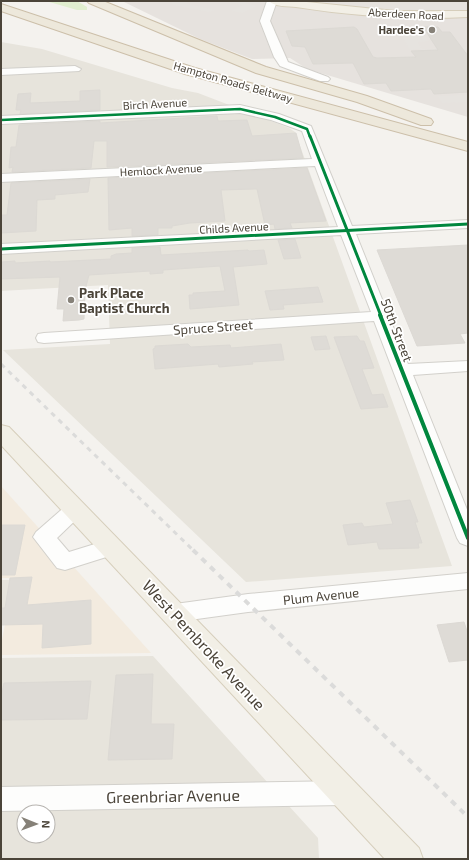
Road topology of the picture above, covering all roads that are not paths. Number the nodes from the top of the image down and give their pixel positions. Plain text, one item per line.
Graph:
1 (13, 1) edge
2 (93, 1) edge
3 (273, 1) edge
4 (314, 1) edge
5 (1, 7) edge
6 (467, 14) edge
7 (1, 17) edge
8 (177, 53) dead end
9 (207, 62) dead end
10 (76, 69) dead end
11 (190, 71) junction
12 (1, 72) edge
13 (324, 79) dead end
14 (1, 120) edge
15 (442, 127) junction
16 (307, 129) joint
17 (468, 134) edge
18 (468, 147) edge
19 (321, 162) junction
20 (1, 178) edge
21 (468, 224) edge
22 (348, 231) junction
23 (1, 249) edge
24 (381, 316) junction
25 (44, 338) dead end
26 (468, 366) edge
27 (402, 370) junction
28 (1, 432) edge
29 (75, 509) junction
30 (468, 538) edge
31 (111, 547) junction
32 (468, 581) edge
33 (175, 613) junction
34 (344, 793) junction
35 (1, 799) edge
36 (407, 859) edge

1 - 8 highway, Hampton Roads Beltway
2 - 15 highway
3 - 6 main road, Aberdeen Road
3 - 13 street
4 - 6 main road, Aberdeen Road
5 - 11 highway, Hampton Roads Beltway
7 - 11 highway
9 - 15 highway, Hampton Roads Beltway
10 - 12 street
11 - 18 highway, Hampton Roads Beltway
14 - 16 street, Birch Avenue
15 - 17 highway, Hampton Roads Beltway
16 - 19 street, 50th Street
19 - 20 street, Hemlock Avenue
19 - 22 street, 50th Street
21 - 22 street, Childs Avenue
22 - 23 street, Childs Avenue
22 - 24 street, 50th Street
24 - 25 street, Spruce Street
24 - 27 street, 50th Street
26 - 27 street
27 - 30 street, 50th Street
28 - 29 main road, West Pembroke Avenue
29 - 31 main road, West Pembroke Avenue
29 - 31 street
31 - 33 main road, West Pembroke Avenue
32 - 33 street, Plum Avenue
33 - 34 main road, West Pembroke Avenue
34 - 35 street, Greenbriar Avenue
34 - 36 main road, West Pembroke Avenue

